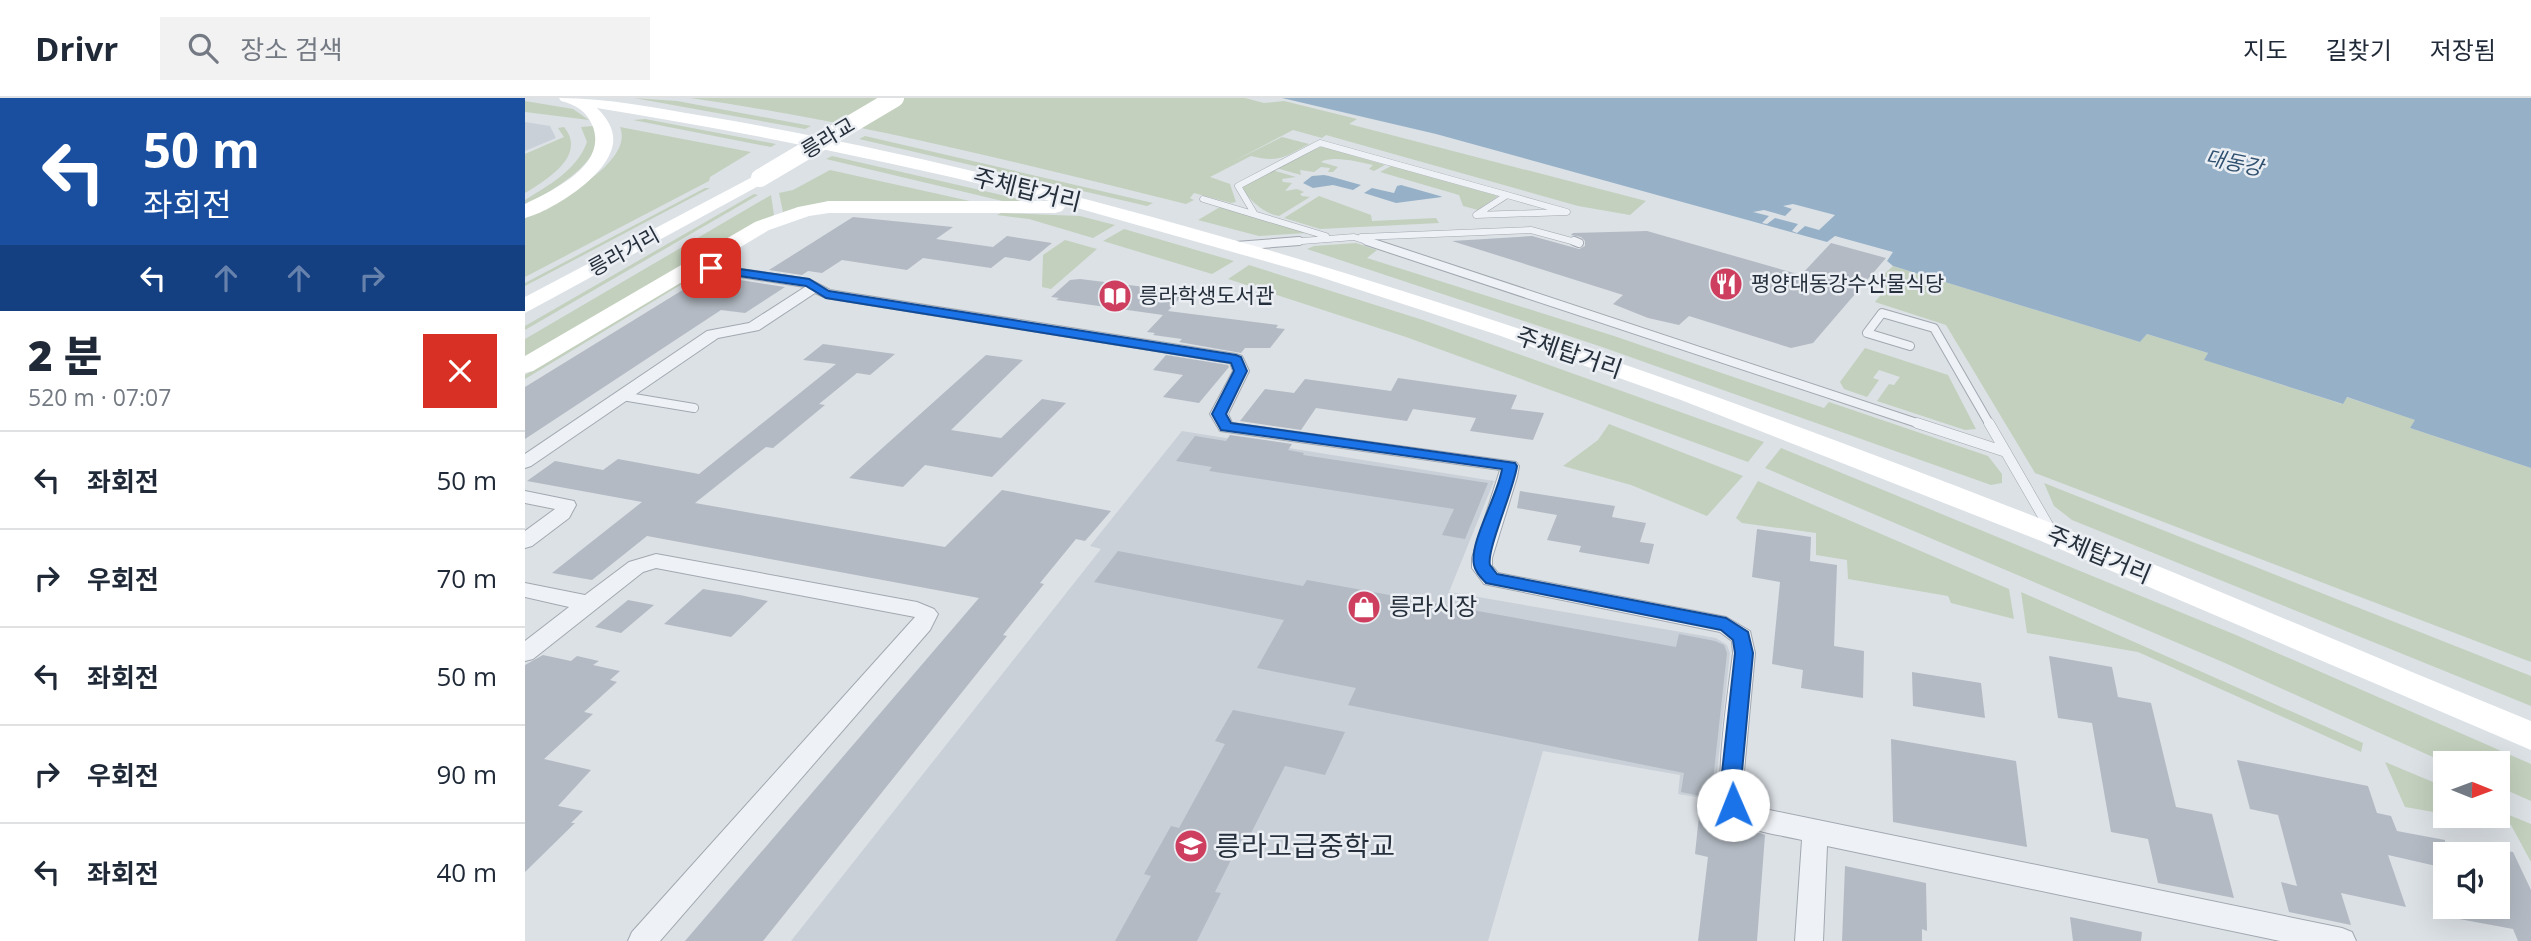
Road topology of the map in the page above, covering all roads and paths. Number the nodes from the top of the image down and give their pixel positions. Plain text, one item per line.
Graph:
1 (895, 98) edge
2 (574, 99) edge
3 (655, 112) junction
4 (605, 128) junction
5 (760, 178) joint
6 (1508, 195) junction
7 (1203, 199) dead end
8 (1094, 206) junction
9 (525, 212) edge
10 (1254, 213) junction
11 (1354, 237) junction
12 (1333, 239) junction
13 (1579, 243) dead end
14 (1235, 246) junction
15 (694, 266) junction
16 (815, 287) junction
17 (525, 306) edge
18 (1910, 346) dead end
19 (525, 366) edge
20 (622, 396) junction
21 (694, 408) dead end
22 (2005, 452) junction
23 (525, 462) edge
24 (525, 497) edge
25 (2053, 535) junction
26 (525, 541) edge
27 (525, 590) edge
28 (588, 603) junction
29 (525, 653) edge
30 (2531, 736) edge
31 (1815, 832) junction
32 (642, 941) edge
33 (1809, 941) edge
34 (2342, 941) edge

1 - 5 main road, 릉라교, bridge
2 - 3 main road, 주체탑거리
2 - 4 main road
3 - 4 main road
3 - 8 main road, 주체탑거리
4 - 9 main road
5 - 17 main road, 릉라거리
6 - 6 lane
6 - 10 lane
7 - 10 lane
8 - 14 main road, 주체탑거리
8 - 15 main road
10 - 12 lane
11 - 12 lane
11 - 13 lane
11 - 22 lane
12 - 14 lane
14 - 25 main road, 주체탑거리
15 - 16 street
15 - 19 main road
16 - 20 street
16 - 31 street
18 - 22 lane
20 - 21 lane
20 - 23 street
22 - 25 lane
24 - 26 street
25 - 30 main road, 주체탑거리
27 - 28 street
28 - 29 street
28 - 32 street
31 - 33 street
31 - 34 street

